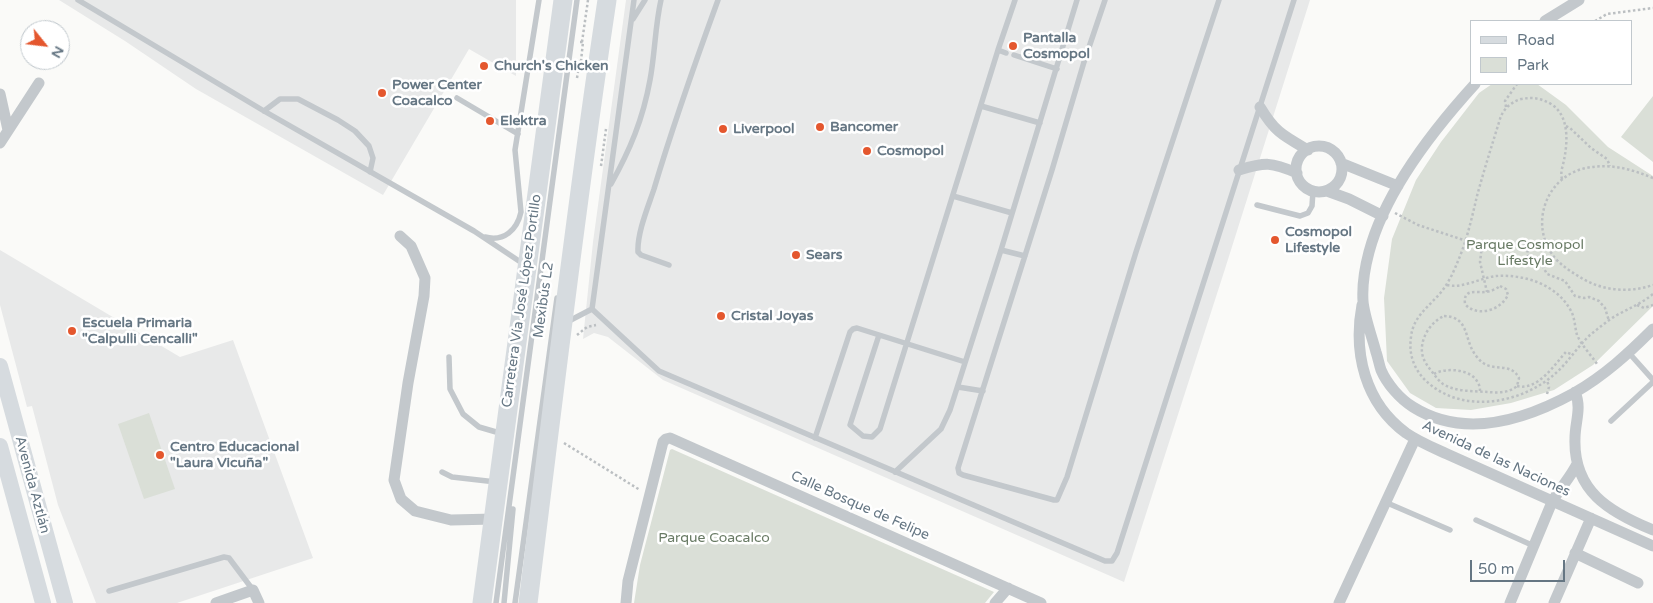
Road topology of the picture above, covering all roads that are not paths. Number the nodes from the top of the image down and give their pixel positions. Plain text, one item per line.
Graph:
1 (78, 0) edge
2 (539, 0) edge
3 (563, 0) edge
4 (577, 0) edge
5 (608, 0) edge
6 (634, 0) edge
7 (645, 0) edge
8 (661, 0) edge
9 (718, 0) edge
10 (1015, 0) edge
11 (1077, 0) edge
12 (1105, 0) edge
13 (1219, 0) edge
14 (1294, 0) edge
15 (1579, 0) edge
16 (632, 20) junction
17 (1547, 20) edge
18 (998, 50) junction
19 (1006, 53) dead end
20 (1014, 55) dead end
21 (1057, 69) junction
22 (40, 83) dead end
23 (1474, 85) edge
24 (0, 94) edge
25 (457, 98) dead end
26 (981, 106) junction
27 (1260, 107) junction
28 (264, 111) junction
29 (1040, 123) junction
30 (8, 130) junction
31 (518, 134) junction
32 (0, 143) edge
33 (1308, 150) junction
34 (1341, 163) junction
35 (1239, 170) junction
36 (370, 172) junction
37 (1297, 173) junction
38 (610, 186) junction
39 (1398, 186) junction
40 (1328, 190) junction
41 (1313, 191) junction
42 (953, 196) junction
43 (520, 203) junction
44 (1257, 205) dead end
45 (1012, 213) junction
46 (1385, 213) junction
47 (532, 220) junction
48 (400, 236) dead end
49 (481, 236) junction
50 (1001, 250) junction
51 (1025, 256) junction
52 (669, 265) dead end
53 (526, 266) junction
54 (558, 287) dead end
55 (1363, 301) junction
56 (592, 309) junction
57 (563, 324) junction
58 (1653, 329) edge
59 (879, 335) junction
60 (906, 342) junction
61 (1629, 353) junction
62 (449, 357) dead end
63 (965, 362) junction
64 (0, 366) edge
65 (1653, 381) edge
66 (958, 387) junction
67 (983, 391) junction
68 (1575, 392) junction
69 (1611, 421) dead end
70 (505, 435) junction
71 (815, 438) junction
72 (1414, 439) junction
73 (0, 446) edge
74 (1578, 464) junction
75 (3, 466) edge
76 (515, 469) junction
77 (442, 472) dead end
78 (895, 472) junction
79 (498, 482) junction
80 (1385, 502) junction
81 (1552, 502) junction
82 (1591, 518) junction
83 (494, 519) junction
84 (1476, 520) dead end
85 (1450, 530) dead end
86 (1653, 530) edge
87 (1534, 546) junction
88 (1653, 546) edge
89 (1575, 553) junction
90 (1638, 583) dead end
91 (1008, 588) junction
92 (109, 590) dead end
93 (253, 590) junction
94 (43, 603) edge
95 (65, 603) edge
96 (216, 603) edge
97 (258, 603) edge
98 (482, 603) edge
99 (496, 603) edge
100 (504, 603) edge
101 (515, 603) edge
102 (528, 603) edge
103 (626, 603) edge
104 (995, 603) edge
105 (1041, 603) edge
106 (1339, 603) edge
107 (1510, 603) edge
108 (1554, 603) edge

1 - 28 lane
2 - 31 lane
3 - 47 main road, Carretera Vía José López Portillo
4 - 76 lane, Mexibús L2
5 - 57 main road
6 - 16 lane
7 - 16 lane
8 - 38 lane
9 - 52 lane
10 - 18 lane
11 - 21 lane
12 - 51 lane
13 - 67 lane
14 - 27 lane
15 - 17 street
16 - 38 lane
18 - 19 lane
18 - 26 lane
20 - 21 lane
21 - 29 lane
22 - 30 street
23 - 39 street
24 - 30 street
25 - 31 lane
26 - 29 lane
26 - 42 lane
27 - 33 street
27 - 35 lane
28 - 36 lane
28 - 36 lane
29 - 45 lane
30 - 32 street
31 - 43 lane
33 - 34 street
33 - 37 street
34 - 39 street
34 - 40 street
35 - 37 street
35 - 78 lane
36 - 49 lane
37 - 41 street
38 - 56 lane
39 - 46 street
40 - 41 street
40 - 46 street
41 - 44 lane
42 - 45 lane
42 - 60 lane
43 - 47 lane
43 - 49 lane
45 - 50 lane
46 - 55 street
47 - 53 main road, Carretera Vía José López Portillo
48 - 83 street
49 - 53 lane
50 - 51 lane
50 - 63 lane
51 - 67 lane
53 - 70 main road, Carretera Vía José López Portillo
54 - 101 lane, Mexibús L2
55 - 68 street
55 - 72 street, Avenida de las Naciones
56 - 57 lane
56 - 71 lane
57 - 102 main road
58 - 61 street
59 - 60 lane
59 - 60 lane
59 - 71 lane
60 - 63 lane
61 - 65 lane
61 - 68 street
62 - 70 lane
63 - 66 lane
64 - 95 street, Avenida Aztlán
65 - 69 lane
66 - 67 lane
66 - 78 lane
68 - 74 street
70 - 79 main road, Carretera Vía José López Portillo
71 - 78 lane
72 - 80 street
72 - 81 street, Avenida de las Naciones
73 - 75 street, Avenida Aztlán
74 - 81 street
74 - 86 street
75 - 94 street, Avenida Aztlán
76 - 99 lane, Mexibús L2
76 - 100 lane
77 - 79 lane
79 - 83 main road, Carretera Vía José López Portillo
80 - 85 lane
80 - 106 street
81 - 82 street, Avenida de las Naciones
81 - 87 street
82 - 88 street, Avenida de las Naciones
82 - 89 street
83 - 98 main road, Carretera Vía José López Portillo
84 - 87 lane
87 - 107 street
89 - 90 street
89 - 108 street
91 - 103 street, Calle Bosque de Felipe
91 - 104 street
91 - 105 street, Calle Bosque de Felipe
92 - 93 lane
93 - 96 street
93 - 97 street

